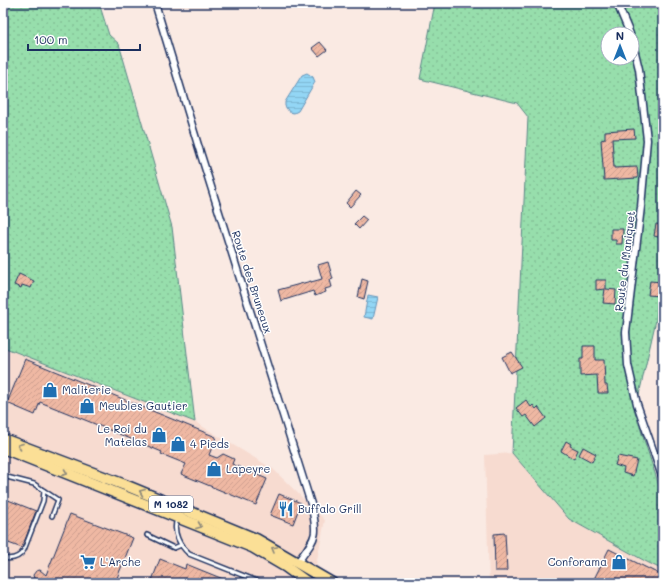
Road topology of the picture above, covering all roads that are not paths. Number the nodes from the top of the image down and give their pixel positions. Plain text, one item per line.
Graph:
1 (155, 3) edge
2 (617, 3) edge
3 (627, 26) edge
4 (638, 66) edge
5 (3, 439) edge
6 (3, 448) edge
7 (3, 476) edge
8 (663, 479) edge
9 (44, 491) junction
10 (52, 516) dead end
11 (177, 518) junction
12 (146, 535) dead end
13 (181, 545) junction
14 (3, 558) edge
15 (297, 563) junction
16 (286, 567) junction
17 (262, 583) edge
18 (308, 583) edge
19 (332, 583) edge

1 - 15 street, Route des Bruneaux
2 - 3 street
4 - 8 street, Route du Maniquet
15 -> 5 main road, M 1082
6 -> 11 main road, M 1082
7 - 9 lane
9 - 10 lane
9 - 14 lane
11 - 13 lane
11 -> 16 main road, M 1082
12 - 13 lane
13 - 17 lane
15 - 16 street
15 - 19 main road, M 1082
16 - 18 main road, M 1082

